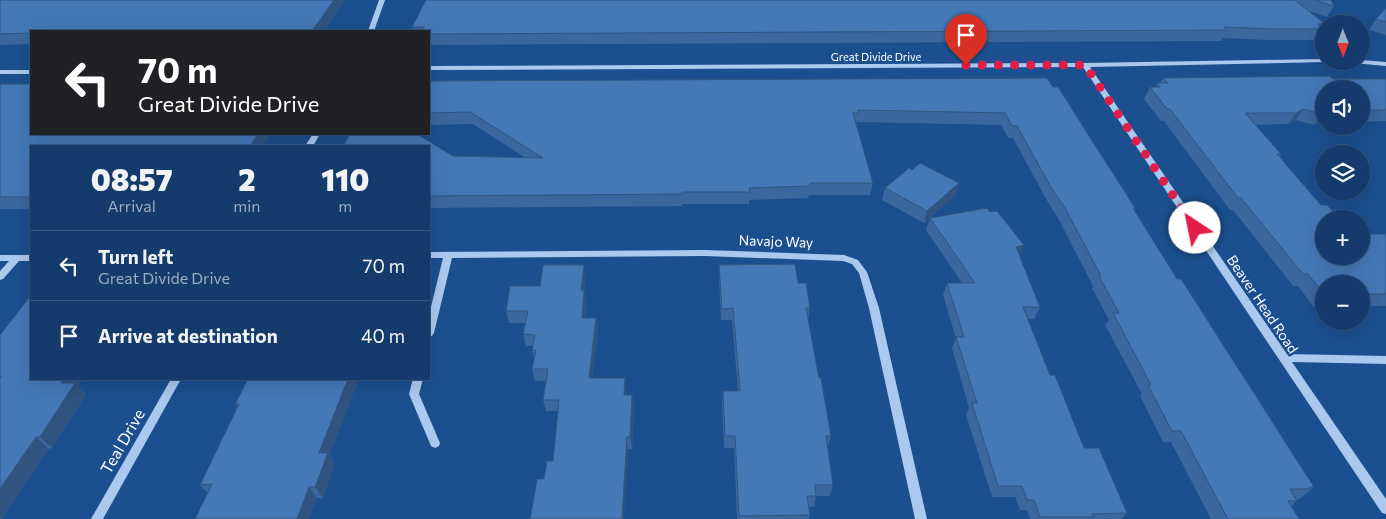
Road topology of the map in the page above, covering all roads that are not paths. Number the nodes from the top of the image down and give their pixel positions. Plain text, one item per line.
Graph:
1 (382, 0) edge
2 (371, 30) edge
3 (1315, 61) edge
4 (1370, 63) edge
5 (1386, 64) edge
6 (1085, 65) junction
7 (430, 68) edge
8 (0, 72) edge
9 (30, 72) edge
10 (448, 254) junction
11 (430, 255) edge
12 (0, 258) edge
13 (17, 258) junction
14 (30, 258) edge
15 (0, 277) edge
16 (430, 329) edge
17 (1283, 358) junction
18 (1386, 360) edge
19 (175, 380) edge
20 (418, 380) edge
21 (435, 443) dead end
22 (1386, 509) edge
23 (97, 519) edge
24 (921, 519) edge

1 - 2 street
3 - 6 street, Great Divide Drive
4 - 5 street
6 - 7 street, Great Divide Drive
6 - 17 street, Beaver Head Road
8 - 9 street
10 - 11 street, Navajo Way
10 - 16 street
10 - 24 street, Navajo Way
12 - 13 street
13 - 14 street
13 - 15 street
17 - 18 street
17 - 22 street, Beaver Head Road
19 - 23 street, Teal Drive
20 - 21 street

